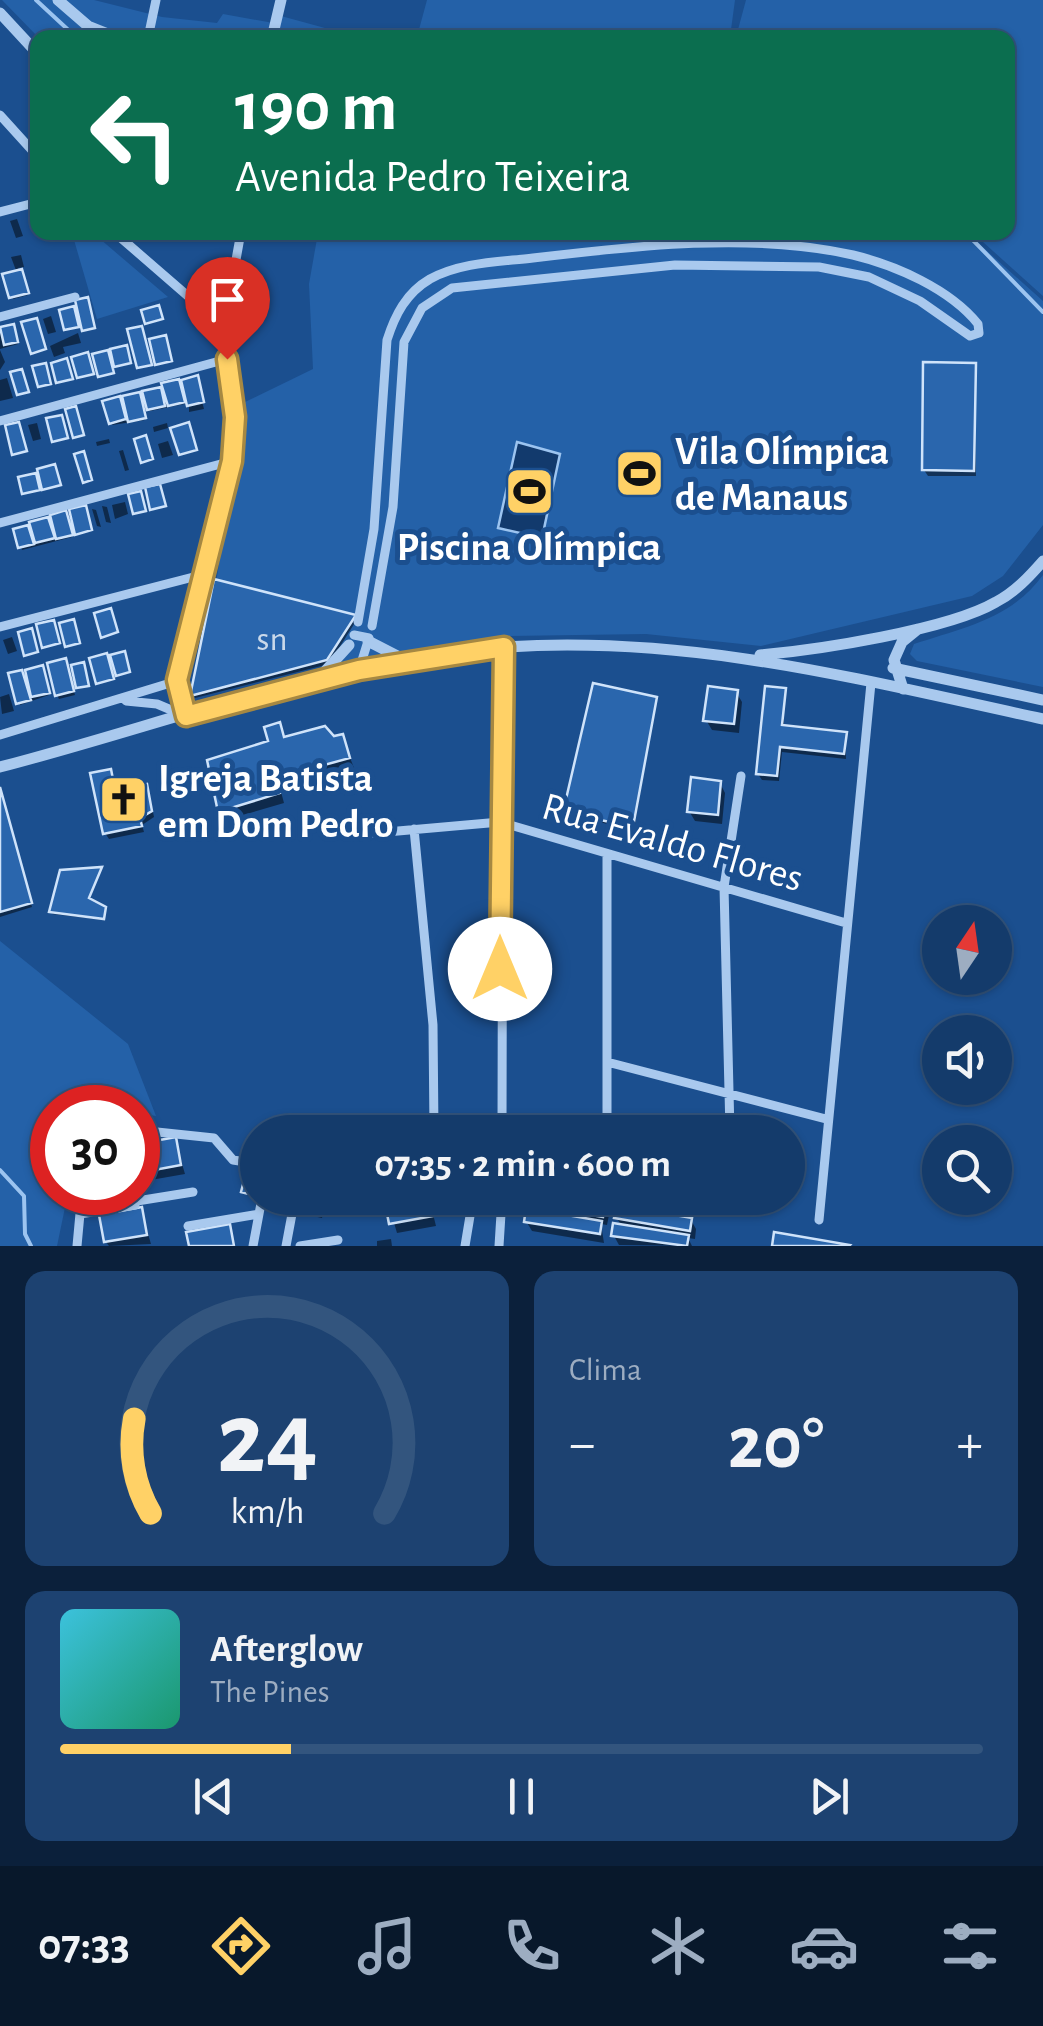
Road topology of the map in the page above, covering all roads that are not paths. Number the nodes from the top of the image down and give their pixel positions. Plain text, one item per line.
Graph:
1 (58, 0) edge
2 (156, 0) edge
3 (281, 0) edge
4 (0, 13) edge
5 (98, 30) edge
6 (150, 30) edge
7 (274, 30) edge
8 (30, 45) edge
9 (0, 115) edge
10 (30, 148) edge
11 (30, 204) edge
12 (0, 212) edge
13 (124, 240) edge
14 (240, 240) edge
15 (713, 246) junction
16 (820, 250) junction
17 (571, 254) junction
18 (510, 261) junction
19 (713, 266) junction
20 (819, 267) junction
21 (572, 272) junction
22 (511, 279) junction
23 (75, 297) dead end
24 (0, 316) edge
25 (223, 332) junction
26 (227, 359) junction
27 (0, 421) edge
28 (232, 461) junction
29 (0, 523) edge
30 (374, 528) junction
31 (390, 528) junction
32 (1043, 561) edge
33 (205, 574) junction
34 (358, 622) dead end
35 (372, 626) dead end
36 (922, 626) junction
37 (0, 628) edge
38 (352, 640) junction
39 (369, 640) junction
40 (504, 647) junction
41 (746, 656) junction
42 (407, 660) junction
43 (893, 668) junction
44 (359, 670) junction
45 (177, 680) junction
46 (317, 680) junction
47 (871, 682) junction
48 (904, 689) junction
49 (1043, 700) edge
50 (119, 701) junction
51 (186, 716) junction
52 (1043, 719) edge
53 (0, 734) edge
54 (0, 767) edge
55 (742, 776) dead end
56 (500, 822) junction
57 (414, 829) junction
58 (364, 834) dead end
59 (608, 854) junction
60 (724, 887) junction
61 (846, 923) junction
62 (607, 1062) junction
63 (729, 1093) junction
64 (434, 1115) edge
65 (502, 1115) edge
66 (607, 1115) edge
67 (730, 1115) edge
68 (826, 1119) junction
69 (160, 1132) edge
70 (240, 1161) edge
71 (193, 1192) dead end
72 (160, 1195) edge
73 (80, 1215) edge
74 (253, 1215) edge
75 (259, 1215) edge
76 (291, 1215) edge
77 (470, 1215) edge
78 (501, 1215) edge
79 (818, 1220) dead end
80 (188, 1226) dead end
81 (338, 1240) dead end
82 (78, 1246) edge
83 (253, 1246) edge
84 (286, 1246) edge
85 (300, 1246) edge
86 (465, 1246) edge
87 (499, 1246) edge

1 - 5 street
2 - 6 street
3 - 7 street
4 - 8 street
9 - 10 street
11 - 12 street
13 - 25 street
14 - 25 street
15 - 16 street
15 - 17 street
15 - 19 street
16 - 20 street
16 - 20 street
17 - 18 street
17 - 21 street
18 - 22 street
18 - 30 street
19 - 20 street
19 - 21 street
21 - 22 street
22 - 31 street
23 - 24 street
25 - 26 street
26 - 27 street
26 - 28 street
28 - 29 street
28 - 33 street
30 - 31 street
30 - 34 street
31 - 35 street
32 - 36 street
33 - 37 street
33 - 45 street
36 - 41 street
36 - 43 street
38 - 39 street
38 - 44 street
38 - 46 street
39 - 42 street
39 - 44 street
40 - 41 street
40 - 42 street
40 - 56 street
41 - 47 street
42 - 44 street
43 - 48 street
43 - 49 street
44 - 46 street
45 - 50 street
45 - 51 street
46 - 51 street
47 - 48 street
47 - 61 street
48 - 52 street
50 - 51 street
50 - 53 street
51 - 54 street
55 - 60 street
56 - 57 street, Rua Evaldo Flores
56 - 59 street, Rua Evaldo Flores
56 - 65 street
57 - 58 street, Rua Evaldo Flores
57 - 64 street
59 - 60 street, Rua Evaldo Flores
59 - 62 street
60 - 61 street, Rua Evaldo Flores
60 - 63 street
61 - 68 street
62 - 63 street
62 - 66 street
63 - 67 street
63 - 68 street
68 - 79 street
69 - 70 street
71 - 72 street
73 - 82 street
74 - 80 street
75 - 83 street
76 - 84 street
77 - 86 street
78 - 87 street
81 - 85 street

